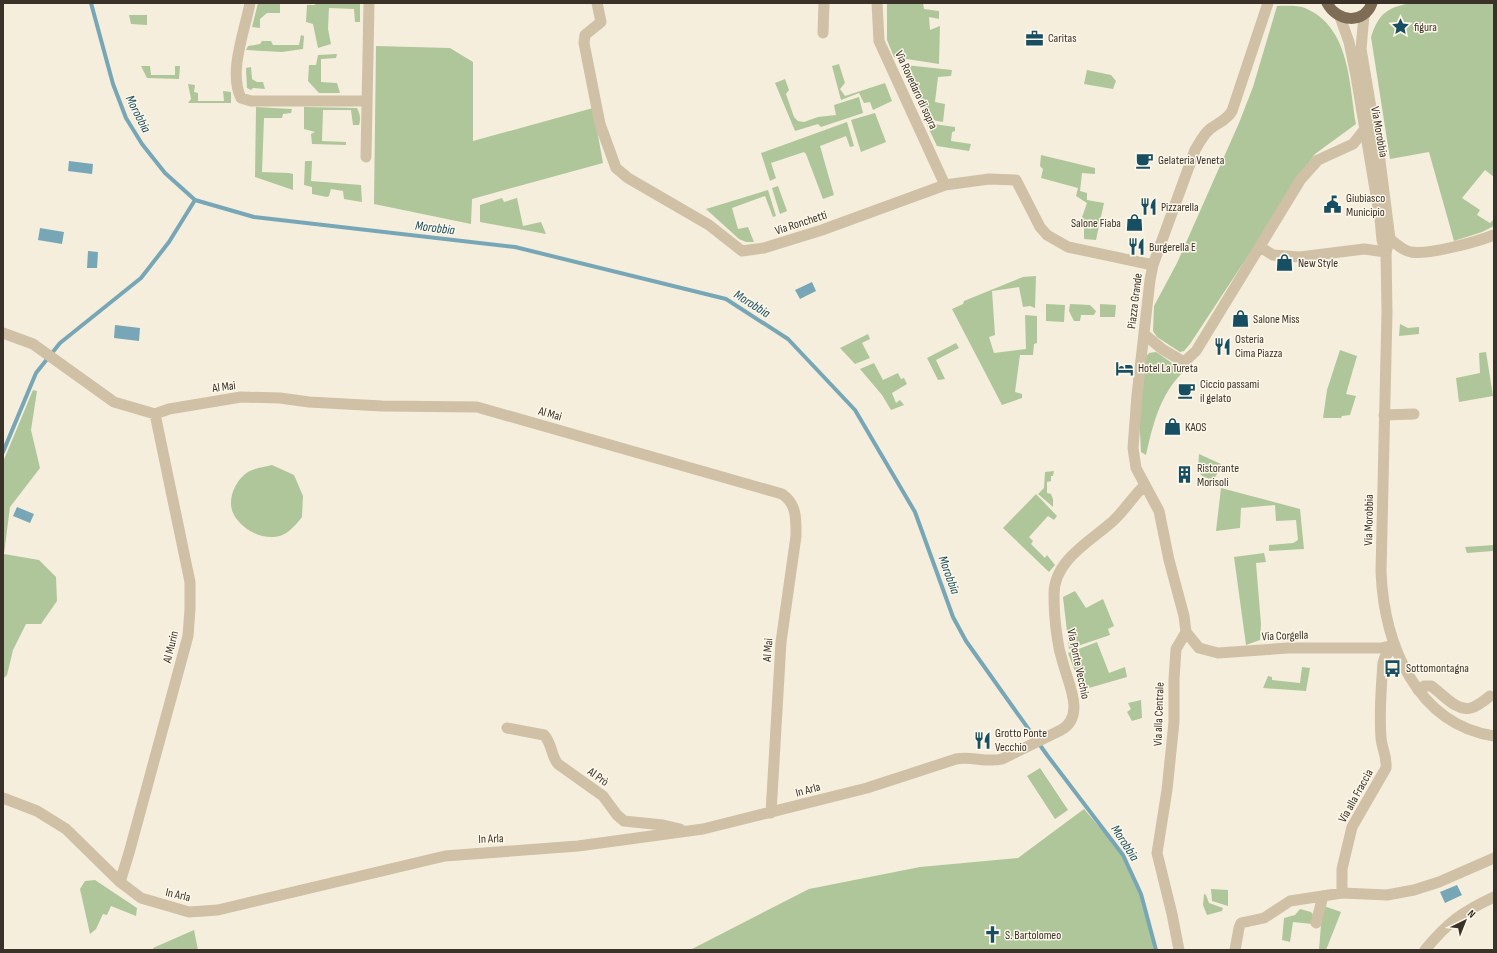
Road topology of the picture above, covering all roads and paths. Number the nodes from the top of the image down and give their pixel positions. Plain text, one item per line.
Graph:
1 (250, 3) edge
2 (369, 3) edge
3 (597, 3) edge
4 (824, 3) edge
5 (877, 3) edge
6 (1268, 3) edge
7 (1327, 3) edge
8 (1373, 4) edge
9 (1364, 15) junction
10 (1340, 17) junction
11 (823, 33) dead end
12 (367, 101) junction
13 (1365, 129) junction
14 (366, 157) dead end
15 (945, 185) junction
16 (1494, 235) edge
17 (1390, 239) junction
18 (1260, 247) junction
19 (1386, 252) junction
20 (1153, 265) junction
21 (3, 333) edge
22 (1144, 334) junction
23 (155, 414) junction
24 (1414, 414) dead end
25 (1384, 415) junction
26 (1145, 484) junction
27 (1186, 632) junction
28 (1394, 645) junction
29 (1418, 690) junction
30 (1490, 696) dead end
31 (507, 728) dead end
32 (1494, 736) edge
33 (1012, 755) joint
34 (3, 798) edge
35 (771, 813) junction
36 (684, 831) junction
37 (1494, 858) edge
38 (120, 882) junction
39 (1342, 893) junction
40 (1323, 896) junction
41 (1494, 897) edge
42 (1316, 923) dead end
43 (1179, 950) edge
44 (1235, 950) edge
45 (1425, 950) edge

1 - 12 street
2 - 12 street
3 - 15 street, Via Ronchetti
4 - 11 street
5 - 15 street, Via Rovedaro di sopra
6 - 20 street, Piazza Grande
7 - 10 main road
8 - 9 main road
9 - 10 main road
9 - 17 street, Via Morobbia
10 - 13 street, Via Morobbia
12 - 14 street
13 - 18 street
13 - 19 street, Via Morobbia
15 - 20 street, Via Ronchetti
16 - 17 street
17 - 19 street, Via Morobbia
18 - 19 street
18 - 22 street
19 - 25 street, Via Morobbia
20 - 22 street, Piazza Grande
21 - 23 street
22 - 26 street, Piazza Grande
23 - 35 street, Al Mai
23 - 38 street, Al Murin
24 - 25 street
25 - 28 street, Via Morobbia
26 - 27 street
26 - 33 street, Via Ponte Vecchio
27 - 28 street, Via Corgella
27 - 43 street, Via alla Centrale
28 - 29 street, Via Morobbia
28 - 39 street, Via alla Fraccia
29 - 30 street
29 - 32 street, Via Morobbia
31 - 36 street, Al Prò
33 - 35 street, In Arla
34 - 38 street, In Arla
35 - 36 street, In Arla
36 - 38 street, In Arla
37 - 39 street
39 - 40 street
40 - 42 street
40 - 44 street
41 - 45 street

